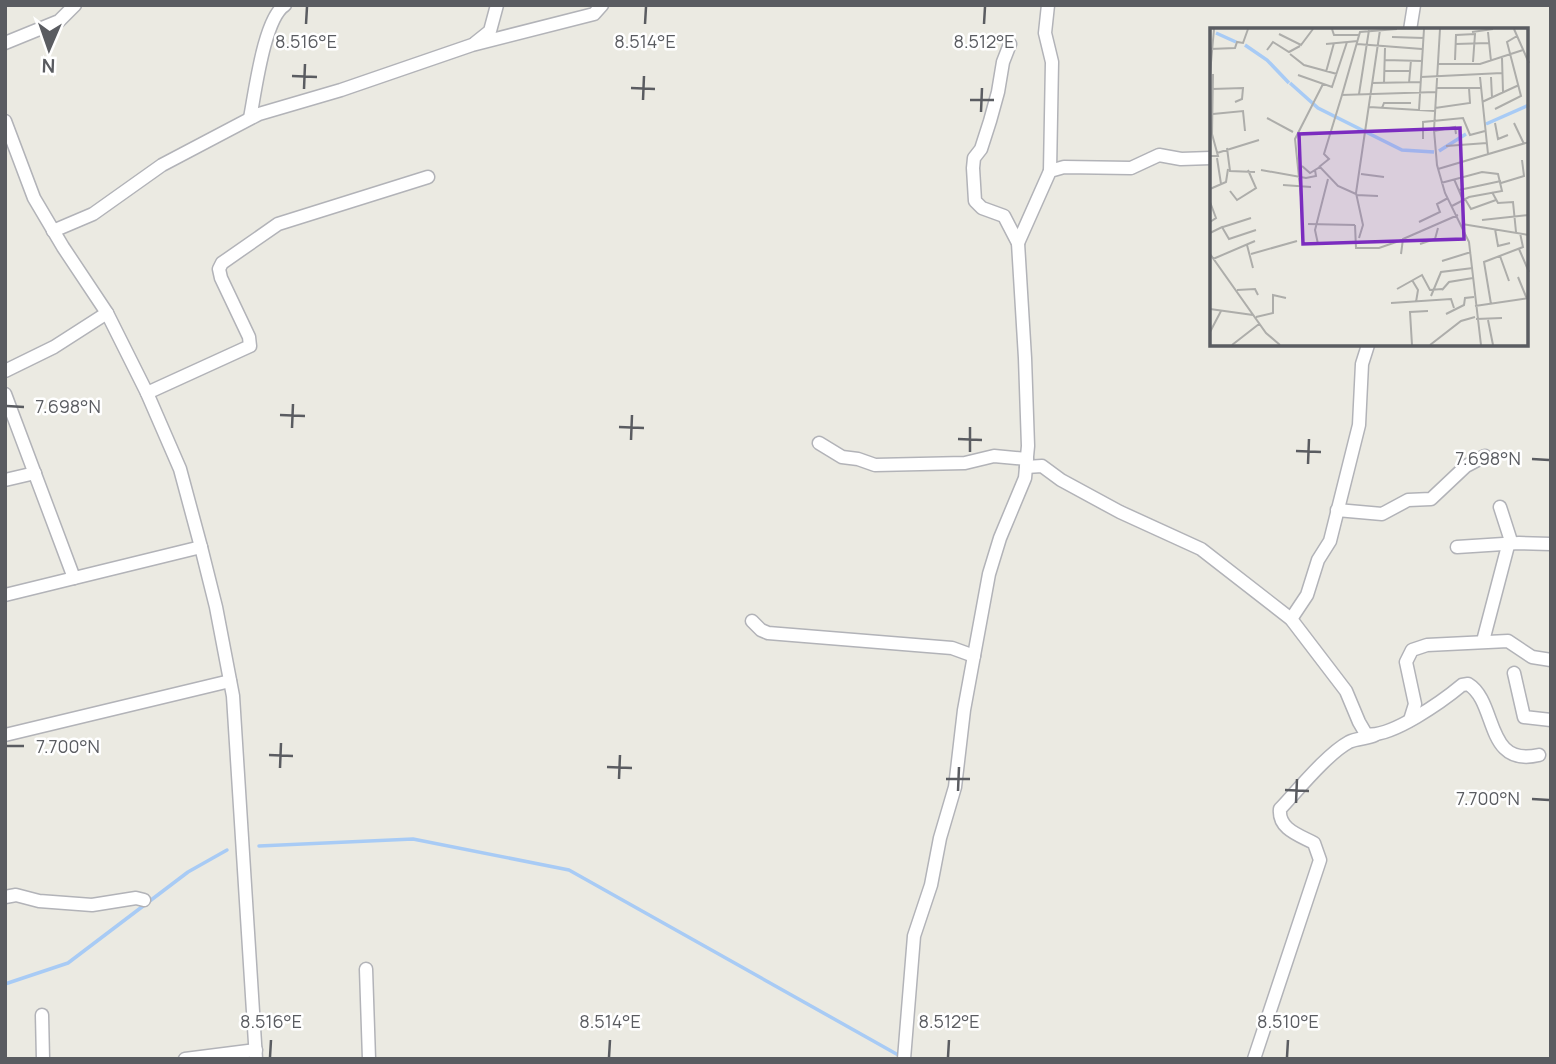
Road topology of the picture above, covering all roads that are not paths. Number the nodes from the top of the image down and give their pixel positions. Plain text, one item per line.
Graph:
1 (75, 5) edge
2 (285, 5) edge
3 (497, 5) edge
4 (614, 5) edge
5 (1048, 5) edge
6 (1414, 5) edge
7 (601, 8) edge
8 (1410, 28) edge
9 (5, 43) edge
10 (1010, 44) dead end
11 (472, 45) junction
12 (250, 118) junction
13 (5, 121) edge
14 (10, 146) edge
15 (1210, 158) edge
16 (1050, 171) junction
17 (428, 177) dead end
18 (53, 231) junction
19 (1018, 243) junction
20 (107, 313) junction
21 (1368, 346) edge
22 (5, 371) edge
23 (148, 393) junction
24 (5, 394) edge
25 (819, 443) dead end
26 (1485, 456) dead end
27 (1026, 463) junction
28 (35, 472) junction
29 (5, 480) edge
30 (1500, 506) dead end
31 (1337, 510) junction
32 (1551, 544) edge
33 (1508, 545) junction
34 (201, 547) junction
35 (1457, 547) dead end
36 (74, 578) junction
37 (5, 595) edge
38 (1291, 619) junction
39 (752, 621) dead end
40 (1483, 641) junction
41 (974, 656) junction
42 (1551, 660) edge
43 (1514, 673) dead end
44 (230, 681) junction
45 (1410, 720) junction
46 (1551, 720) edge
47 (5, 735) edge
48 (1376, 735) junction
49 (1539, 755) dead end
50 (5, 897) edge
51 (144, 900) dead end
52 (366, 970) dead end
53 (42, 1015) dead end
54 (256, 1054) edge
55 (905, 1055) edge
56 (43, 1059) edge
57 (185, 1059) edge
58 (369, 1059) edge
59 (1254, 1059) edge

1 - 9 street
2 - 12 street
3 - 11 street
4 - 7 street
5 - 16 street
6 - 8 street
7 - 11 street
10 - 19 street
11 - 12 street
12 - 18 street
13 - 14 street
14 - 18 street
15 - 16 street
16 - 19 street
17 - 23 street
18 - 20 street
19 - 27 street
20 - 22 street
20 - 23 street
21 - 31 street
23 - 34 street
24 - 28 street
25 - 27 street
26 - 31 street
27 - 38 street
27 - 41 street
28 - 29 street
28 - 36 street
30 - 33 street
31 - 38 street
32 - 33 street
33 - 35 street
33 - 40 street
34 - 36 street
34 - 44 street
36 - 37 street
38 - 48 street
39 - 41 street
40 - 42 street
40 - 45 street
41 - 55 street
43 - 46 street
44 - 47 street
44 - 54 street
45 - 48 street
45 - 49 street
48 - 59 street
50 - 51 street
52 - 58 street
53 - 56 street
54 - 57 street

